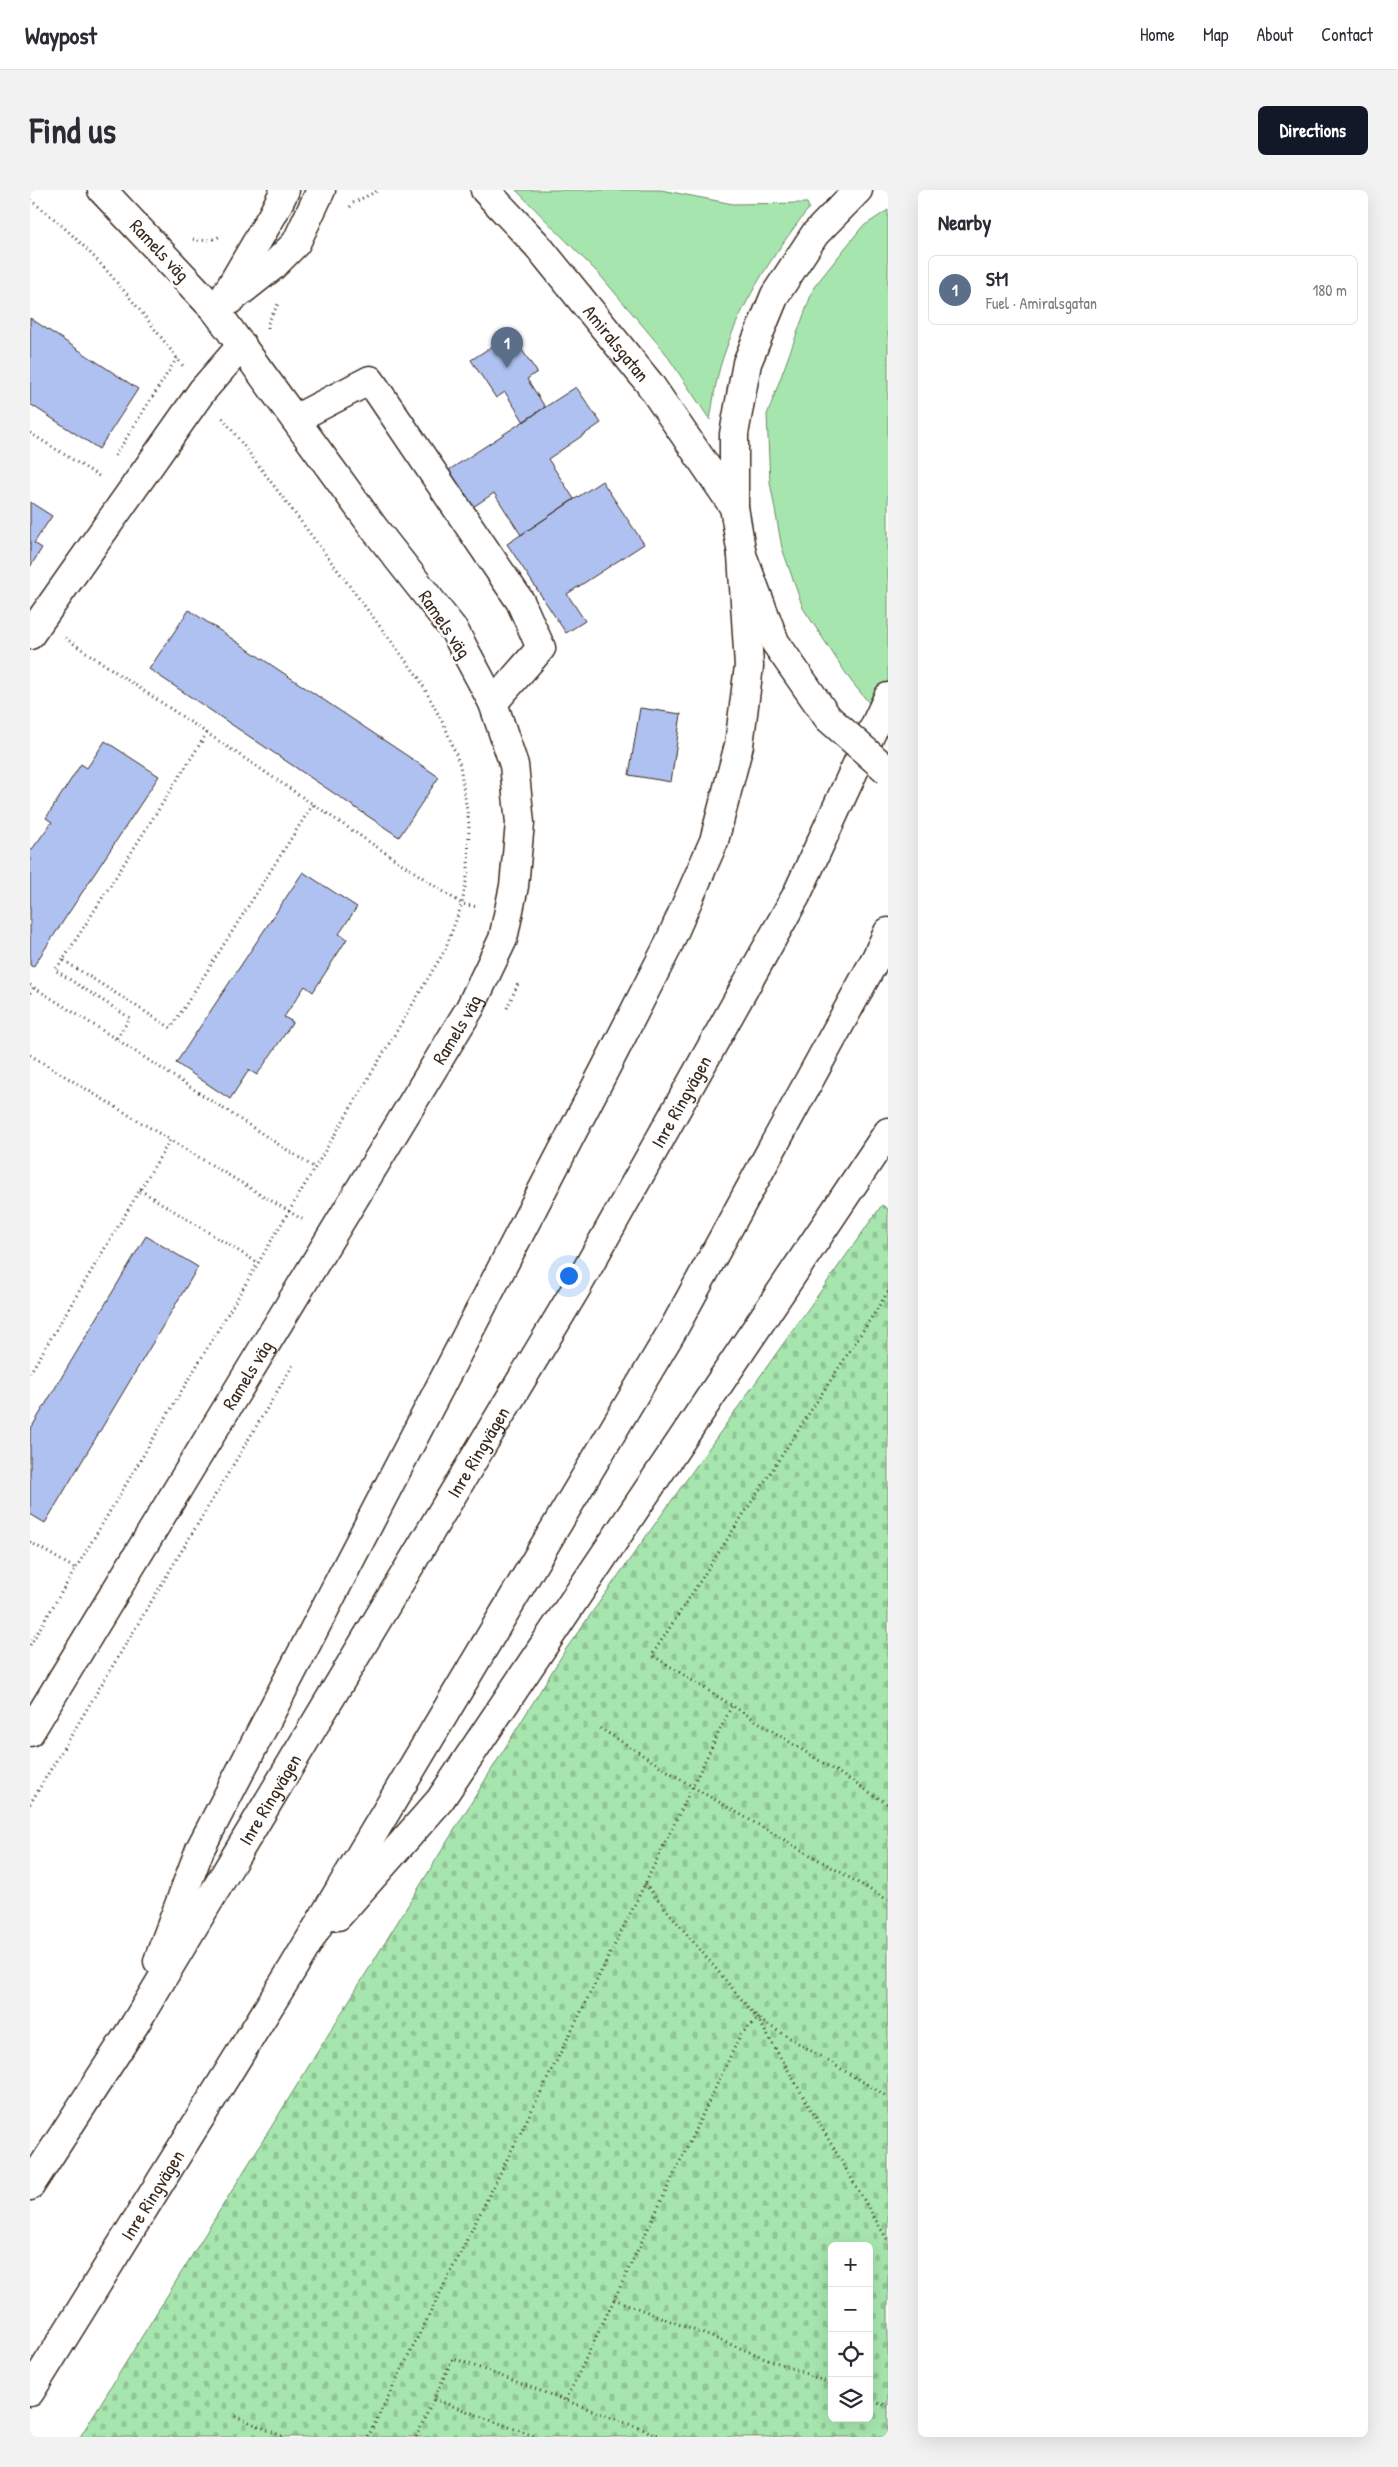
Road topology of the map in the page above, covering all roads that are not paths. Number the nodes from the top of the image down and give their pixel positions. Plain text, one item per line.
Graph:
1 (102, 190) edge
2 (285, 190) edge
3 (321, 190) edge
4 (485, 190) edge
5 (858, 190) edge
6 (216, 311) junction
7 (242, 345) junction
8 (295, 419) junction
9 (734, 507) junction
10 (742, 555) junction
11 (35, 628) edge
12 (888, 697) edge
13 (493, 703) junction
14 (888, 771) edge
15 (888, 932) edge
16 (888, 1132) edge
17 (30, 1732) edge
18 (293, 1968) junction
19 (135, 2024) junction
20 (30, 2186) edge
21 (30, 2392) edge

1 - 6 main road, Ramels väg
2 - 6 main road
3 - 6 main road
4 - 9 main road, Amiralsgatan
5 - 9 main road, Amiralsgatan
6 - 7 main road, Ramels väg
7 - 8 main road, Ramels väg
7 - 11 main road
8 - 13 main road, Ramels väg
8 - 13 main road
9 - 10 main road, Amiralsgatan
10 - 14 main road, Amiralsgatan, bridge
10 - 19 main road
12 - 19 main road, Inre Ringvägen
13 - 17 main road, Ramels väg
15 - 18 main road, Inre Ringvägen
16 - 18 main road
18 - 21 main road, Inre Ringvägen
19 - 20 main road, Inre Ringvägen

